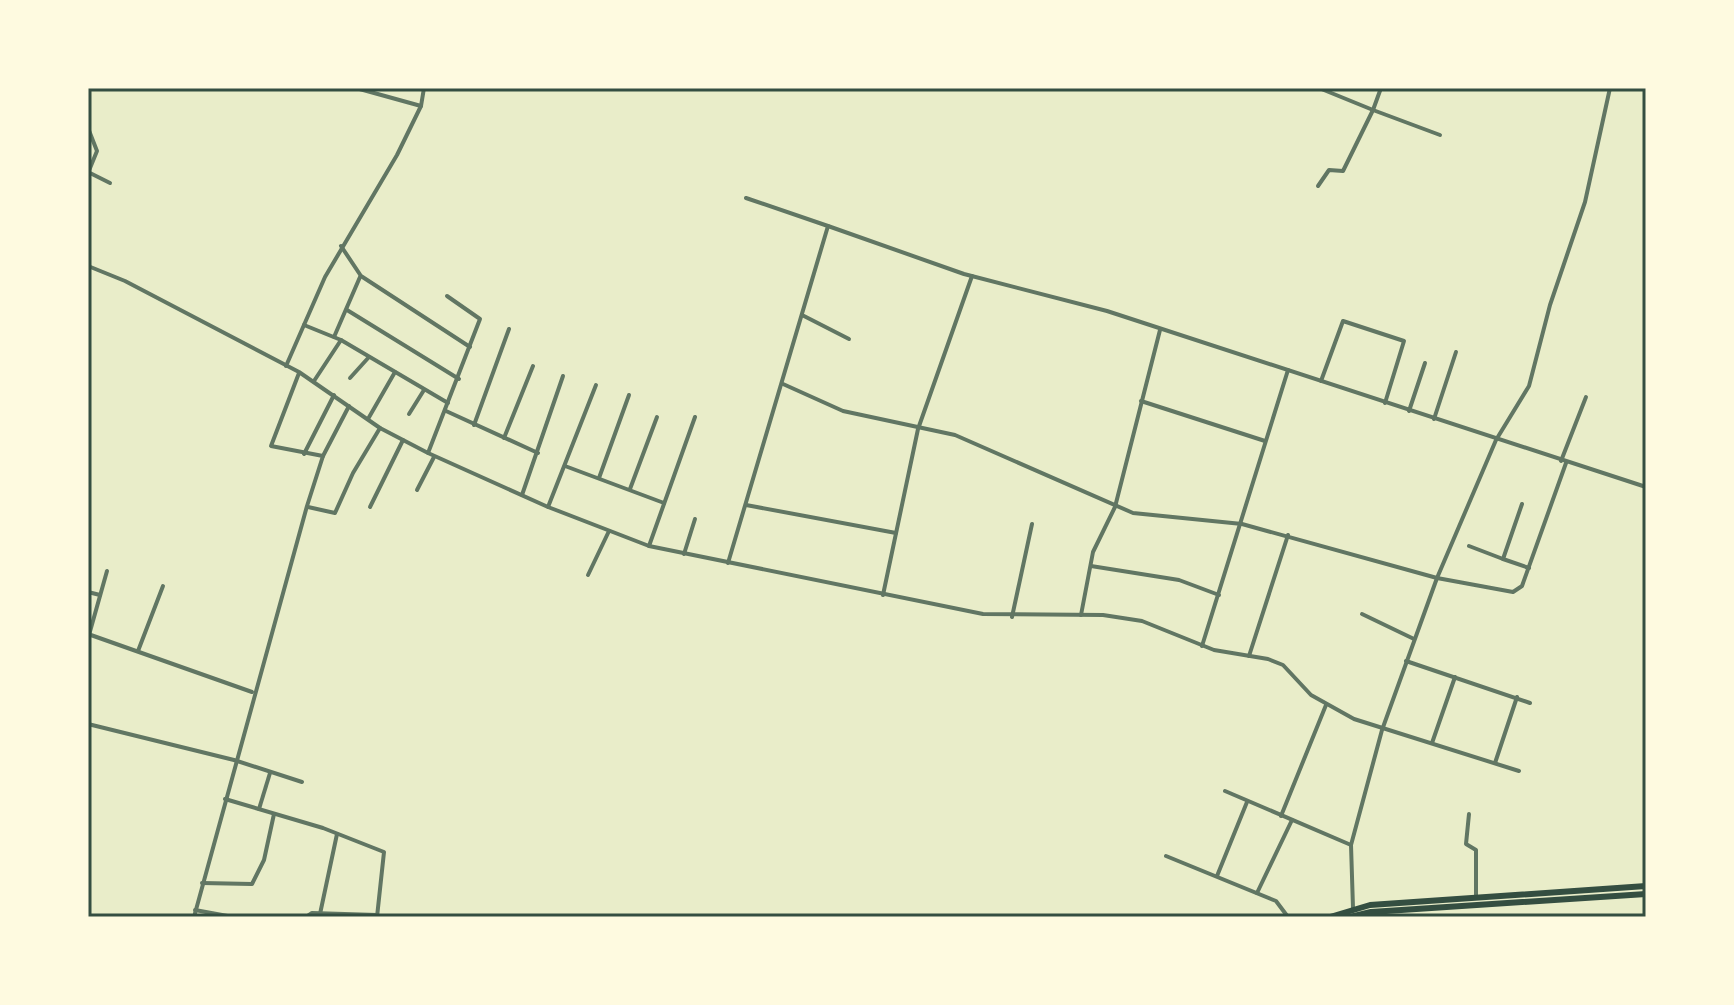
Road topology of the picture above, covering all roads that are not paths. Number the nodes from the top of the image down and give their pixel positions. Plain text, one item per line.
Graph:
1 (356, 88) edge
2 (424, 88) edge
3 (1319, 88) edge
4 (1381, 88) edge
5 (1610, 88) edge
6 (421, 106) junction
7 (1373, 110) junction
8 (88, 128) edge
9 (1440, 135) dead end
10 (88, 173) edge
11 (110, 183) dead end
12 (1318, 186) dead end
13 (746, 198) dead end
14 (828, 226) junction
15 (341, 246) junction
16 (88, 266) edge
17 (361, 276) junction
18 (972, 276) junction
19 (447, 296) dead end
20 (347, 310) junction
21 (802, 315) junction
22 (304, 325) junction
23 (509, 329) dead end
24 (1160, 330) junction
25 (334, 337) junction
26 (849, 339) dead end
27 (341, 340) junction
28 (470, 347) junction
29 (1456, 352) dead end
30 (369, 357) junction
31 (1425, 363) dead end
32 (286, 366) junction
33 (533, 366) dead end
34 (1288, 370) junction
35 (299, 372) junction
36 (395, 372) junction
37 (563, 376) dead end
38 (350, 378) dead end
39 (459, 379) junction
40 (314, 381) junction
41 (1321, 381) junction
42 (783, 384) junction
43 (596, 385) dead end
44 (424, 390) junction
45 (334, 394) junction
46 (629, 395) dead end
47 (1586, 397) dead end
48 (1141, 401) junction
49 (448, 403) junction
50 (1385, 403) junction
51 (349, 406) junction
52 (446, 411) junction
53 (1409, 411) junction
54 (409, 414) dead end
55 (657, 417) dead end
56 (695, 417) dead end
57 (367, 419) junction
58 (1434, 419) junction
59 (474, 425) junction
60 (380, 428) junction
61 (918, 429) junction
62 (504, 438) junction
63 (403, 440) junction
64 (1496, 440) junction
65 (1265, 441) junction
66 (428, 453) junction
67 (539, 453) junction
68 (304, 454) junction
69 (323, 456) junction
70 (435, 456) junction
71 (1564, 462) junction
72 (565, 466) junction
73 (599, 478) junction
74 (1646, 487) edge
75 (630, 489) junction
76 (417, 490) dead end
77 (521, 495) junction
78 (664, 503) junction
79 (1522, 504) dead end
80 (746, 505) junction
81 (307, 506) junction
82 (370, 507) dead end
83 (548, 507) junction
84 (1115, 507) junction
85 (695, 519) dead end
86 (1032, 524) dead end
87 (1242, 524) junction
88 (609, 531) junction
89 (896, 533) junction
90 (1288, 535) junction
91 (649, 546) junction
92 (1469, 546) dead end
93 (684, 554) junction
94 (1503, 559) junction
95 (728, 563) junction
96 (1091, 566) junction
97 (1529, 568) junction
98 (107, 571) dead end
99 (588, 575) dead end
100 (1437, 578) junction
101 (163, 586) dead end
102 (88, 592) edge
103 (100, 595) junction
104 (883, 595) junction
105 (1219, 595) junction
106 (1362, 614) dead end
107 (1081, 615) junction
108 (1012, 617) junction
109 (88, 634) edge
110 (1414, 639) junction
111 (1202, 646) junction
112 (138, 651) junction
113 (1249, 656) junction
114 (1406, 661) junction
115 (1455, 676) junction
116 (253, 692) junction
117 (1517, 697) junction
118 (1530, 703) dead end
119 (1326, 705) junction
120 (88, 724) edge
121 (1382, 730) junction
122 (1432, 743) junction
123 (234, 760) junction
124 (1495, 764) junction
125 (1519, 771) dead end
126 (270, 772) junction
127 (302, 782) dead end
128 (1225, 791) dead end
129 (225, 799) junction
130 (1247, 802) junction
131 (259, 809) junction
132 (274, 814) junction
133 (1469, 814) dead end
134 (1281, 816) junction
135 (1292, 819) junction
136 (337, 834) junction
137 (1351, 845) junction
138 (1166, 856) dead end
139 (1217, 876) junction
140 (202, 883) junction
141 (1646, 886) edge
142 (1634, 891) junction
143 (1257, 893) junction
144 (1646, 894) edge
145 (1476, 898) junction
146 (1519, 898) junction
147 (195, 910) junction
148 (320, 914) junction
149 (1353, 914) edge
150 (377, 916) edge
151 (194, 917) edge
152 (233, 917) edge
153 (306, 917) edge
154 (1288, 917) edge
155 (1330, 917) edge

1 - 6 street
2 - 6 street
3 - 7 street
4 - 7 street
5 - 64 street
6 - 15 street
7 - 9 street
7 - 12 street
8 - 10 street
10 - 11 street
13 - 14 street
14 - 18 street
14 - 21 street
15 - 17 street
15 - 22 street
16 - 32 street
17 - 20 street
17 - 28 street
18 - 24 street
18 - 61 street
19 - 28 street
20 - 25 street
20 - 39 street
21 - 26 street
21 - 42 street
22 - 25 street
22 - 32 street
23 - 59 street
24 - 34 street
24 - 48 street
25 - 27 street
27 - 30 street
27 - 40 street
28 - 39 street
29 - 58 street
30 - 36 street
30 - 38 street
31 - 53 street
32 - 35 street
33 - 62 street
34 - 41 street
34 - 65 street
35 - 40 street
35 - 68 street
36 - 44 street
36 - 57 street
37 - 67 street
39 - 49 street
40 - 45 street
41 - 50 street
41 - 50 street
42 - 61 street
42 - 80 street
43 - 72 street
44 - 49 street
44 - 54 street
45 - 51 street
45 - 68 street
46 - 73 street
47 - 71 street
48 - 65 street
48 - 84 street
49 - 52 street
50 - 53 street
51 - 57 street
51 - 69 street
52 - 59 street
52 - 66 street
53 - 58 street
55 - 75 street
56 - 78 street
57 - 60 street
58 - 64 street
59 - 62 street
60 - 63 street
60 - 81 street
61 - 84 street
61 - 89 street
62 - 67 street
63 - 66 street
63 - 82 street
64 - 71 street
64 - 100 street
65 - 87 street
66 - 70 street
67 - 77 street
68 - 69 street
69 - 81 street
70 - 76 street
70 - 77 street
71 - 74 street
71 - 97 street
72 - 73 street
72 - 83 street
73 - 75 street
75 - 78 street
77 - 83 street
78 - 91 street
79 - 94 street
80 - 89 street
80 - 95 street
81 - 116 street
83 - 88 street
84 - 87 street
84 - 96 street
85 - 93 street
86 - 108 street
87 - 90 street
87 - 105 street
88 - 91 street
88 - 99 street
89 - 104 street
90 - 100 street
90 - 113 street
91 - 93 street
92 - 94 street
93 - 95 street
94 - 97 street
95 - 104 street
96 - 105 street
96 - 107 street
97 - 100 street
98 - 103 street
100 - 110 street
101 - 112 street
102 - 103 street
103 - 109 street
104 - 108 street
105 - 111 street
106 - 110 street
107 - 108 street
107 - 111 street
109 - 112 street
110 - 114 street
111 - 113 street
112 - 116 street
113 - 119 street
114 - 115 street
114 - 121 street
115 - 117 street
115 - 122 street
116 - 123 street
117 - 118 street
117 - 124 street
119 - 121 street
119 - 134 street
120 - 123 street
121 - 122 street
121 - 137 street
122 - 124 street
123 - 126 street
123 - 129 street
124 - 125 street
126 - 127 street
126 - 131 street
128 - 130 street
129 - 131 street
129 - 140 street
130 - 134 street
130 - 139 street
131 - 132 street
132 - 136 street
132 - 140 street
133 - 145 street
134 - 135 street
135 - 137 street
135 - 143 street
136 - 148 street
136 - 150 street
137 - 149 street
138 - 139 street
139 - 143 street
140 - 147 street
141 - 142 main road
142 - 144 main road
142 - 146 main road
143 - 154 street
145 - 146 main road
145 - 149 main road
146 - 149 main road
147 - 151 street
147 - 152 street
148 - 150 street
148 - 153 street
149 - 155 main road

